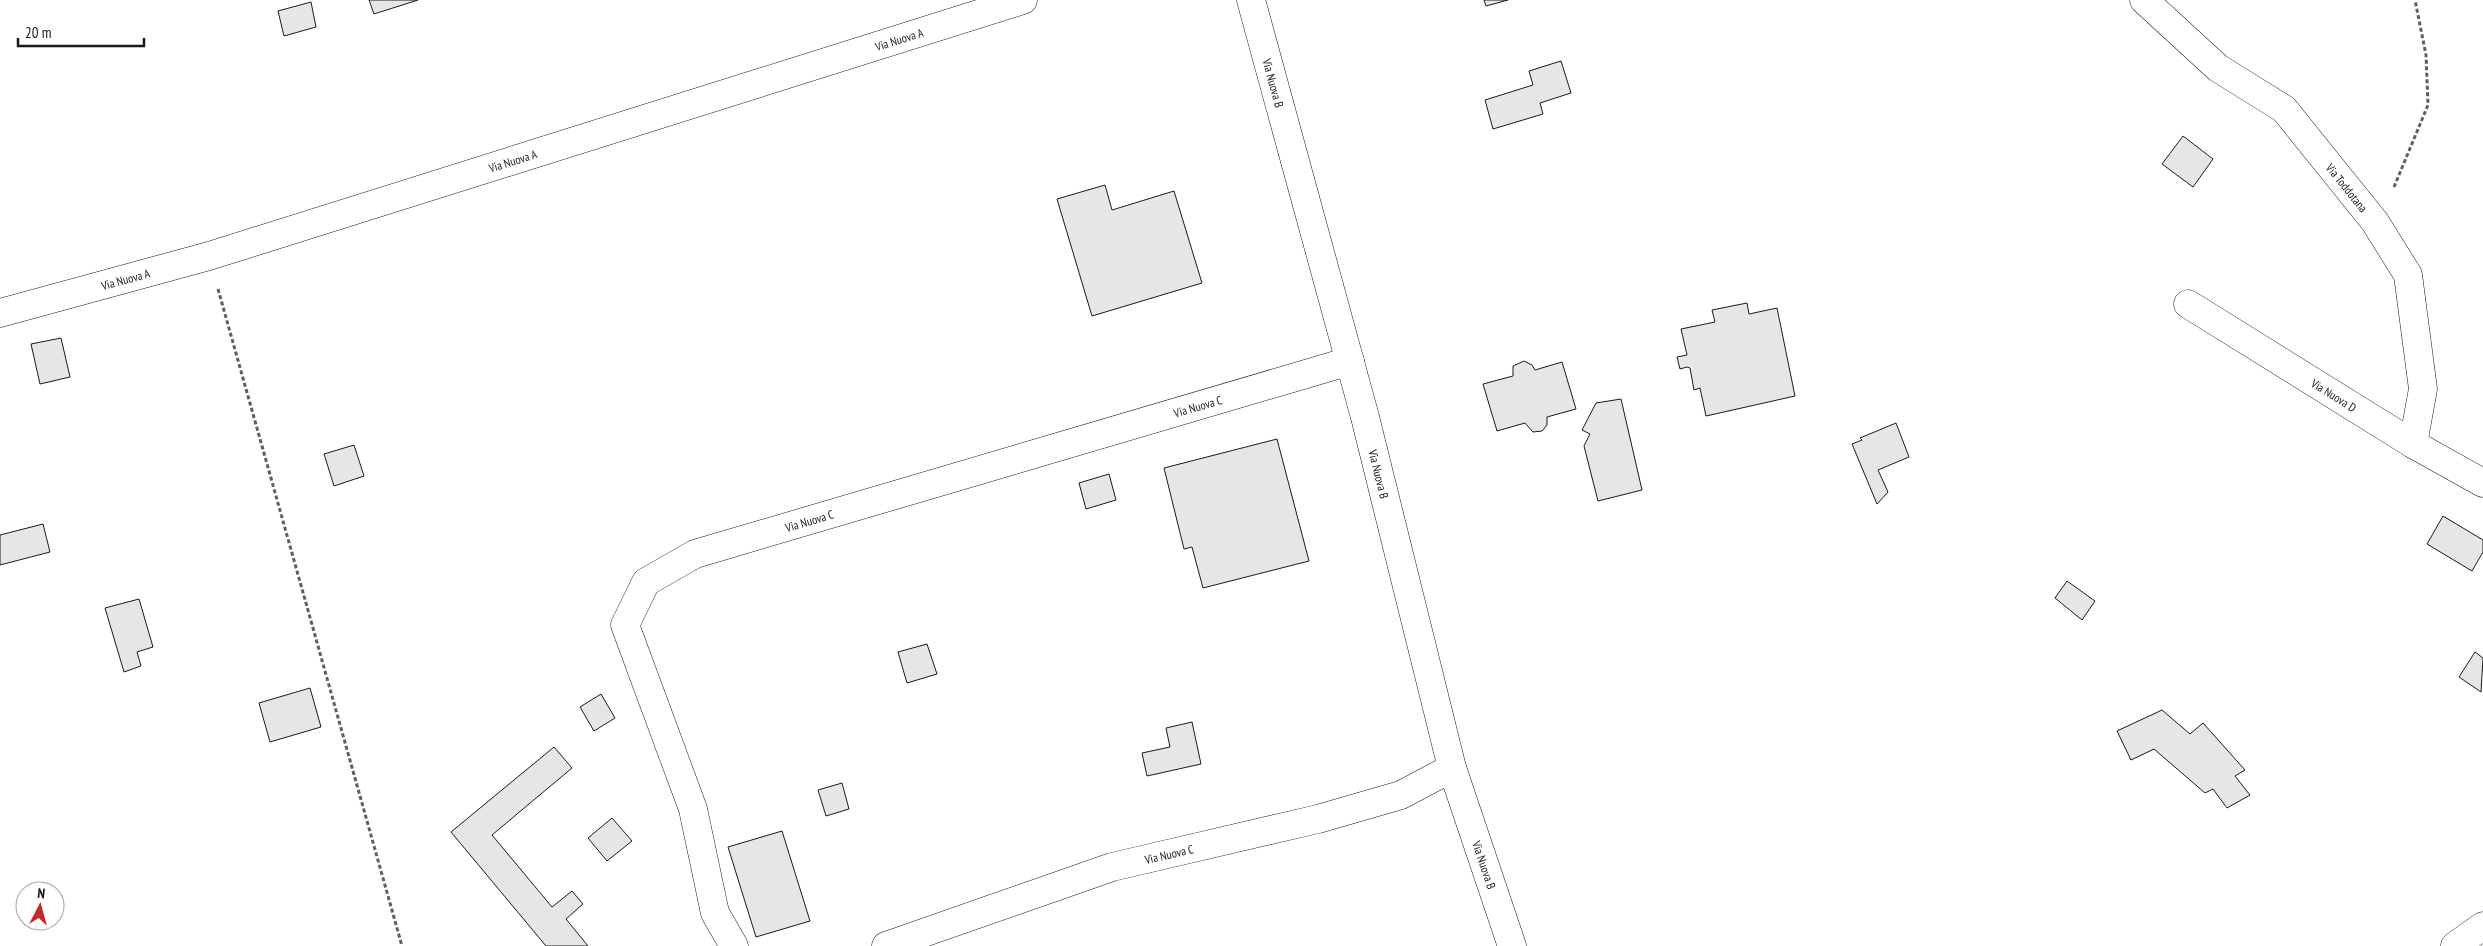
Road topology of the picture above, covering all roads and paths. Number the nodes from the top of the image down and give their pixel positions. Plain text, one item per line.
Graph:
1 (1023, 0) edge
2 (1251, 0) edge
3 (2144, 0) edge
4 (2416, 0) edge
5 (2375, 222) junction
6 (209, 256) junction
7 (2188, 304) dead end
8 (0, 313) edge
9 (1350, 361) junction
10 (2413, 444) junction
11 (2483, 483) edge
12 (1452, 768) junction
13 (2483, 926) edge
14 (402, 946) edge
15 (734, 946) edge
16 (886, 946) edge
17 (1512, 946) edge
18 (2455, 946) edge

1 - 6 street, Via Nuova A
2 - 9 street, Via Nuova B
3 - 5 street, Via Toddotana
4 - 5 path
5 - 10 street, Via Toddotana
6 - 8 street, Via Nuova A
6 - 14 path
7 - 10 street, Via Nuova D
9 - 12 street, Via Nuova B
9 - 15 street, Via Nuova C
10 - 11 street, Via Nuova D
12 - 16 street, Via Nuova C
12 - 17 street, Via Nuova B
13 - 18 street

